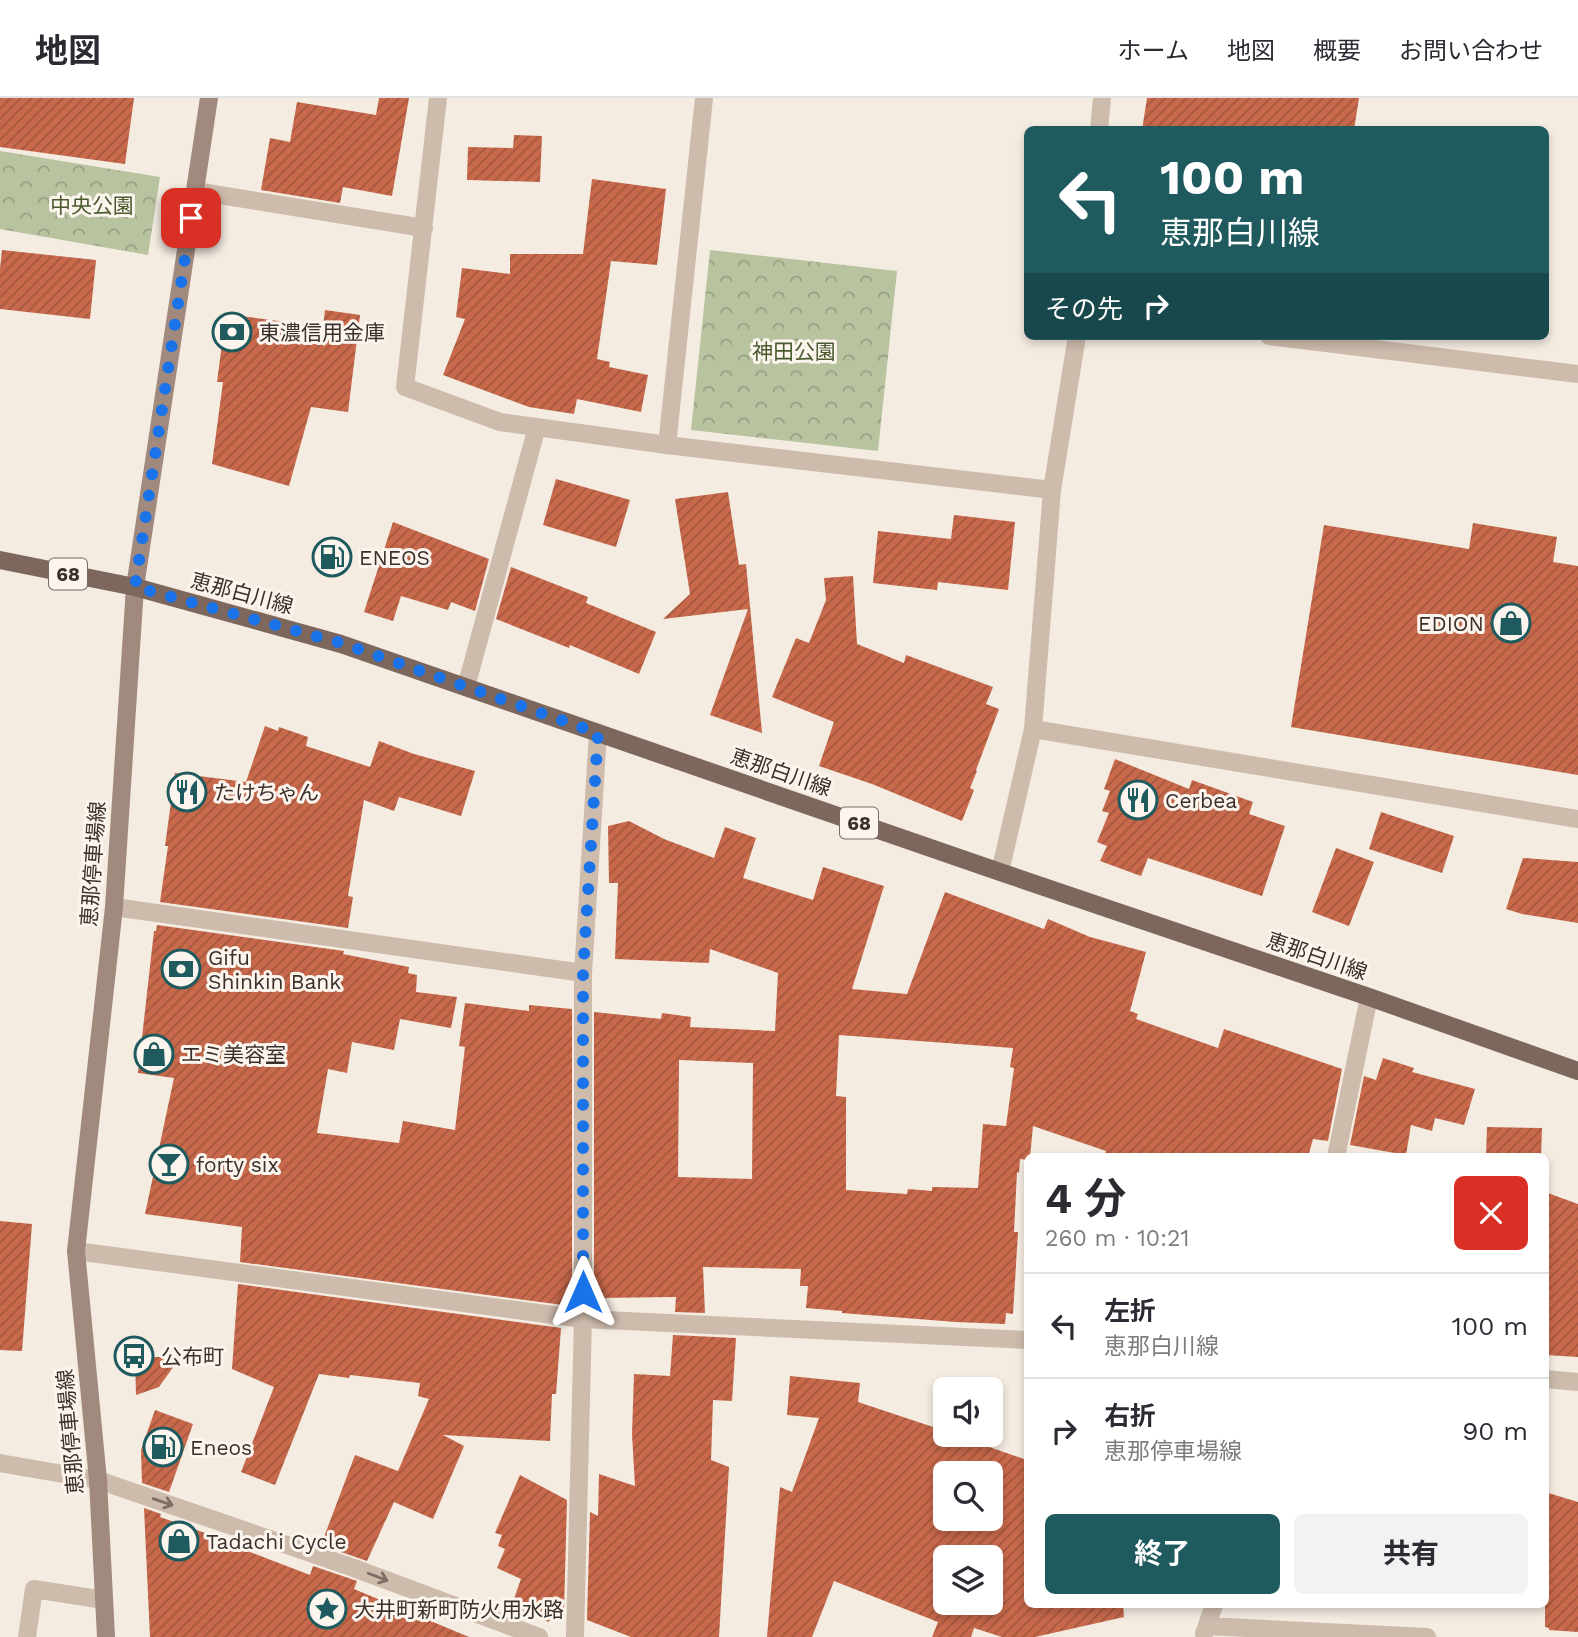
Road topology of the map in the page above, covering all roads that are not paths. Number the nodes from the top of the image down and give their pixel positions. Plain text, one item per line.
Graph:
1 (209, 98) edge
2 (438, 98) edge
3 (704, 98) edge
4 (1102, 98) edge
5 (1099, 126) edge
6 (195, 191) junction
7 (424, 228) junction
8 (1076, 340) edge
9 (1302, 340) edge
10 (1578, 374) edge
11 (537, 427) junction
12 (667, 445) junction
13 (1052, 490) junction
14 (0, 560) edge
15 (135, 587) junction
16 (466, 687) junction
17 (1033, 729) junction
18 (598, 733) junction
19 (1578, 819) edge
20 (1000, 872) junction
21 (114, 907) junction
22 (583, 972) junction
23 (1369, 997) junction
24 (1578, 1071) edge
25 (1337, 1153) edge
26 (76, 1251) junction
27 (583, 1319) junction
28 (1024, 1340) edge
29 (1549, 1379) edge
30 (1578, 1382) edge
31 (0, 1463) edge
32 (98, 1480) junction
33 (104, 1601) junction
34 (1213, 1608) edge
35 (1205, 1631) edge
36 (27, 1637) edge
37 (106, 1637) edge
38 (539, 1637) edge
39 (575, 1637) edge
40 (1427, 1637) edge

1 - 6 main road, 恵那停車場線
2 - 7 street
3 - 12 street
4 - 5 street
6 - 7 street
6 - 15 main road, 恵那停車場線
7 - 11 street
8 - 13 street
9 - 10 street
11 - 12 street
11 - 16 street
12 - 13 street
13 - 17 street
14 - 15 main road, 恵那白川線 / 68
15 - 16 main road, 恵那白川線 / 68
15 - 21 main road, 恵那停車場線
16 - 18 main road, 恵那白川線 / 68
17 - 19 street
17 - 20 street
18 - 20 main road, 恵那白川線 / 68
18 - 22 street
20 - 23 main road, 恵那白川線 / 68
21 - 22 street
21 - 26 main road, 恵那停車場線
22 - 27 street
23 - 24 main road, 恵那白川線 / 68
23 - 25 street
26 - 27 street
26 - 32 main road, 恵那停車場線
27 - 28 street
27 - 39 street
29 - 30 street
31 - 32 street
32 - 33 main road, 恵那停車場線
32 -> 38 street
33 - 36 street
33 - 37 main road, 恵那停車場線
34 - 35 street
35 - 40 street

